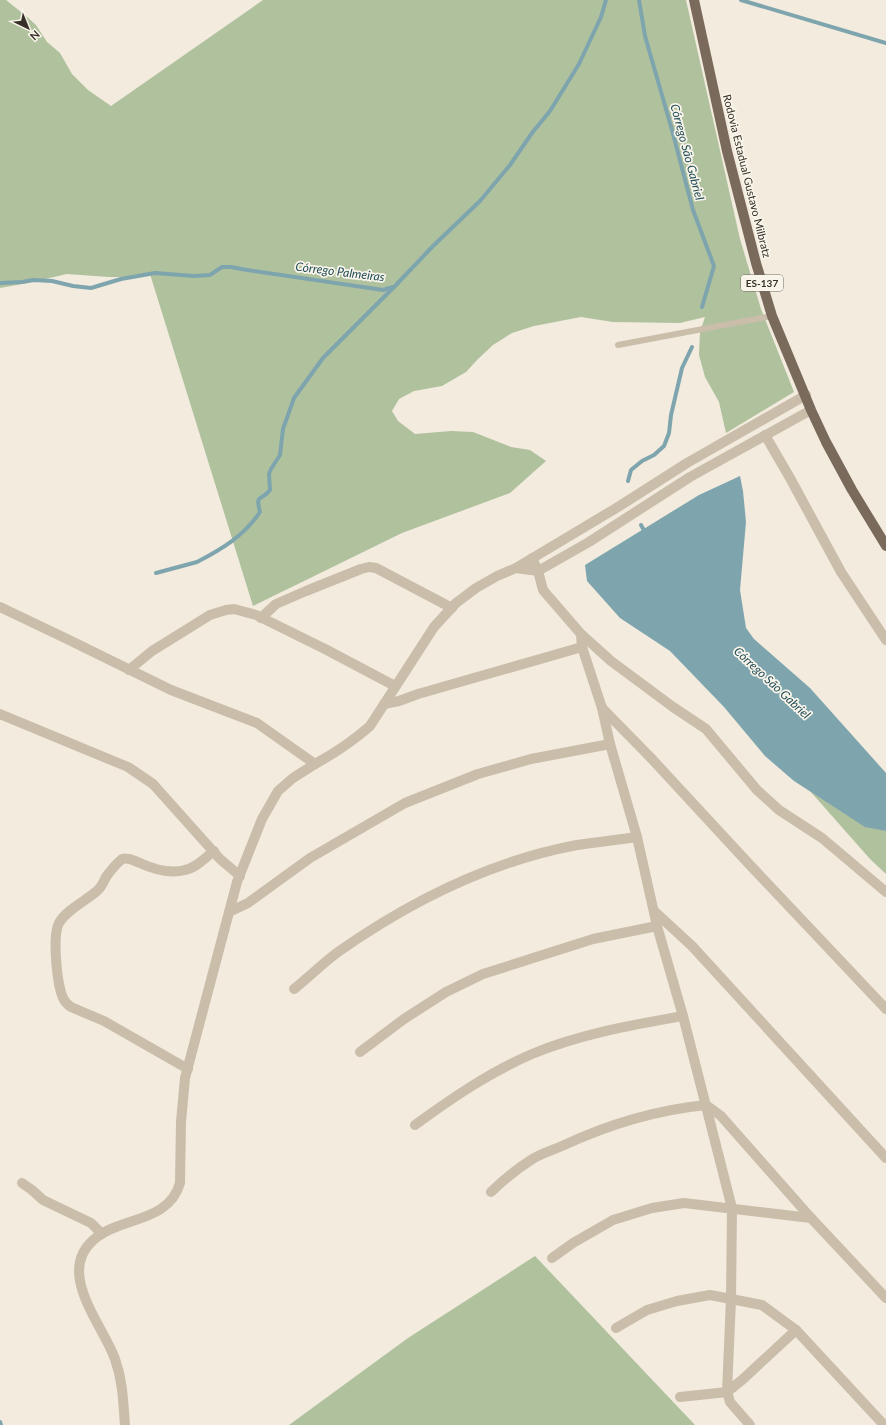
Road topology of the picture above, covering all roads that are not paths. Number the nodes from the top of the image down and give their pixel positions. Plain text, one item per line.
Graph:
1 (694, 0) edge
2 (772, 316) junction
3 (618, 345) dead end
4 (806, 395) junction
5 (811, 410) junction
6 (765, 435) junction
7 (886, 546) edge
8 (532, 558) junction
9 (516, 568) junction
10 (538, 571) junction
11 (0, 607) edge
12 (452, 608) junction
13 (261, 618) junction
14 (581, 634) junction
15 (886, 640) edge
16 (582, 647) junction
17 (129, 670) junction
18 (395, 686) junction
19 (384, 704) junction
20 (602, 708) junction
21 (0, 714) edge
22 (610, 744) junction
23 (315, 764) junction
24 (637, 837) junction
25 (214, 852) junction
26 (240, 876) junction
27 (886, 892) edge
28 (654, 911) junction
29 (229, 912) junction
30 (657, 926) junction
31 (294, 989) dead end
32 (886, 1009) edge
33 (683, 1016) junction
34 (360, 1052) dead end
35 (188, 1069) junction
36 (706, 1106) junction
37 (415, 1125) dead end
38 (886, 1158) edge
39 (22, 1183) dead end
40 (491, 1192) dead end
41 (732, 1208) junction
42 (811, 1218) junction
43 (102, 1234) junction
44 (552, 1258) dead end
45 (886, 1298) edge
46 (731, 1299) junction
47 (616, 1328) dead end
48 (796, 1330) junction
49 (727, 1392) junction
50 (680, 1397) dead end
51 (125, 1425) edge
52 (750, 1425) edge
53 (884, 1425) edge

1 - 2 main road, Rodovia Estadual Gustavo Milbratz / ES-137
2 - 3 lane
2 - 4 main road, Rodovia Estadual Gustavo Milbratz / ES-137
4 - 5 main road, Rodovia Estadual Gustavo Milbratz / ES-137
4 - 8 street
5 - 6 street
5 - 7 main road, Rodovia Estadual Gustavo Milbratz / ES-137
6 - 10 street
6 - 15 street
8 - 9 street
8 - 10 street
9 - 10 street
9 - 12 street
10 - 14 street
11 - 17 street
12 - 13 street
12 - 18 street
13 - 17 street
13 - 18 street
14 - 16 street
14 - 27 street
16 - 19 street
16 - 20 street
17 - 23 street
18 - 19 street
19 - 23 street
20 - 22 street
20 - 32 street
21 - 25 street
22 - 24 street
22 - 29 street
23 - 26 street
24 - 28 street
24 - 31 street
25 - 26 street
25 - 35 street
26 - 29 street
28 - 30 street
28 - 38 street
29 - 35 street
30 - 33 street
30 - 34 street
33 - 36 street
33 - 37 street
35 - 43 street
36 - 40 street
36 - 41 street
36 - 42 street
39 - 43 street
41 - 42 street
41 - 44 street
41 - 46 street
42 - 45 street
43 - 51 street
46 - 47 street
46 - 48 street
46 - 49 street
48 - 49 street
48 - 53 street
49 - 50 street
49 - 52 street

